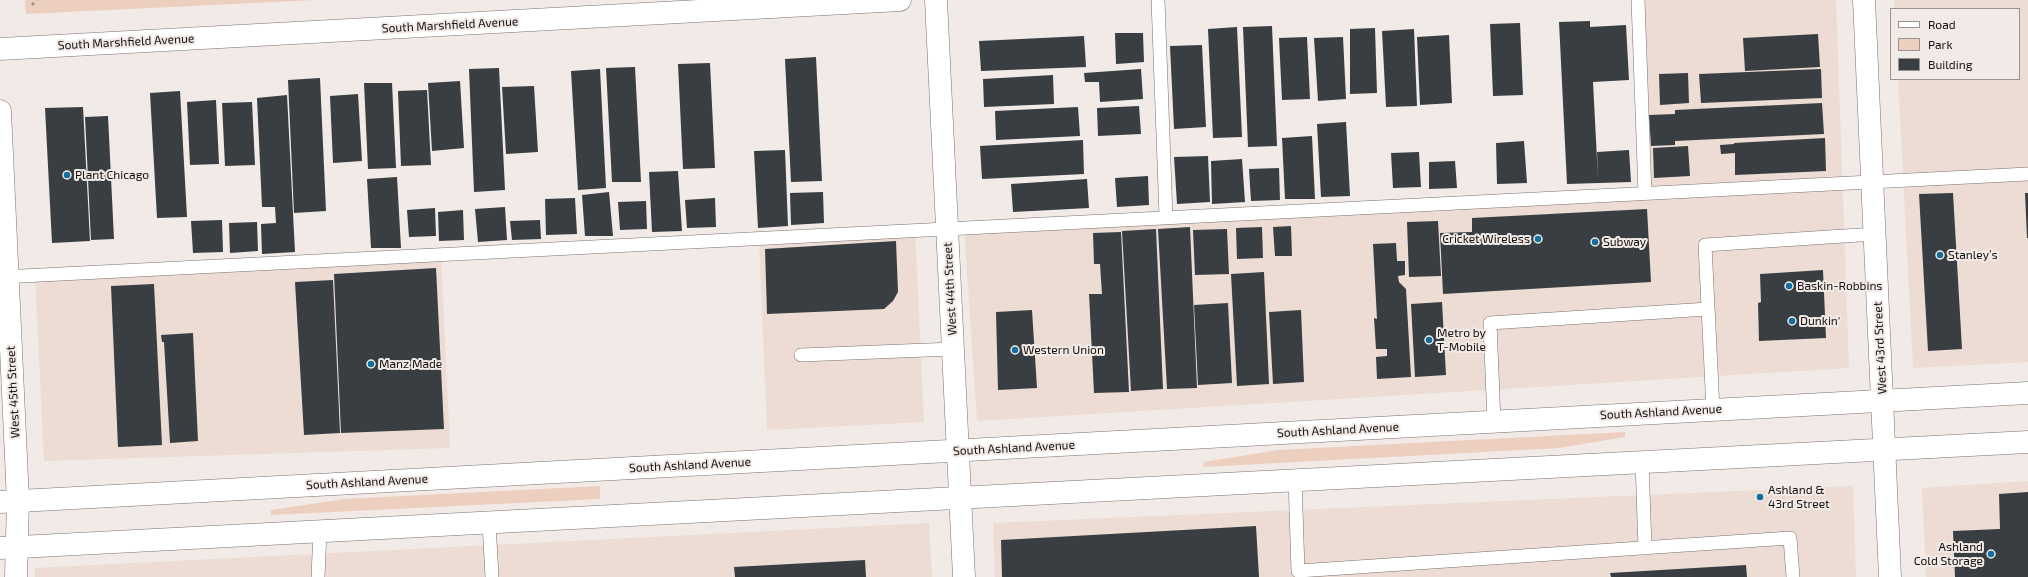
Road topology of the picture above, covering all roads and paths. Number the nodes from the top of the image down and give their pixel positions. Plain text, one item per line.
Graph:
1 (36, 0) edge
2 (900, 0) edge
3 (936, 0) edge
4 (1158, 0) edge
5 (1638, 0) edge
6 (1864, 0) edge
7 (32, 5) dead end
8 (0, 49) edge
9 (0, 111) edge
10 (2028, 174) edge
11 (1872, 182) junction
12 (1645, 194) junction
13 (1166, 217) junction
14 (947, 228) junction
15 (1875, 234) junction
16 (4, 277) edge
17 (1708, 309) junction
18 (953, 349) junction
19 (801, 355) dead end
20 (2028, 394) edge
21 (1883, 401) junction
22 (1713, 410) junction
23 (1494, 422) junction
24 (2028, 442) edge
25 (1885, 449) junction
26 (958, 451) junction
27 (1642, 462) junction
28 (1295, 479) junction
29 (960, 497) junction
30 (9, 501) edge
31 (490, 522) junction
32 (320, 531) junction
33 (8, 548) edge
34 (1645, 548) junction
35 (16, 577) edge
36 (318, 577) edge
37 (492, 577) edge
38 (964, 577) edge
39 (1792, 577) edge
40 (1890, 577) edge

1 - 7 path
2 - 8 main road, South Marshfield Avenue
3 - 14 main road, West 44th Street
4 - 13 lane
5 - 12 lane
6 - 11 main road, West 43rd Street
9 - 16 main road, West 45th Street
10 - 11 lane
11 - 12 lane
11 - 15 main road, West 43rd Street
12 - 13 lane
13 - 14 lane
14 - 16 lane
14 - 18 main road, West 44th Street
15 - 17 lane
15 - 21 main road, West 43rd Street
16 - 30 main road, West 45th Street
17 - 22 lane
17 - 23 lane
18 - 19 lane
18 - 26 main road, West 44th Street
20 - 21 main road, South Ashland Avenue
21 - 22 main road, South Ashland Avenue
21 - 25 main road, West 43rd Street
22 - 23 main road, South Ashland Avenue
23 - 26 main road, South Ashland Avenue
24 - 25 main road
25 - 27 main road
25 - 40 main road, West 43rd Street
26 - 29 main road, West 44th Street
26 - 30 main road, South Ashland Avenue
27 - 28 main road
27 - 34 lane
28 - 29 main road
28 - 34 lane
29 - 31 main road
29 - 38 main road, West 44th Street
30 - 33 main road, West 45th Street
31 - 32 main road
31 - 37 lane
32 - 33 main road
32 - 36 lane
33 - 35 main road, West 45th Street
34 - 39 lane

